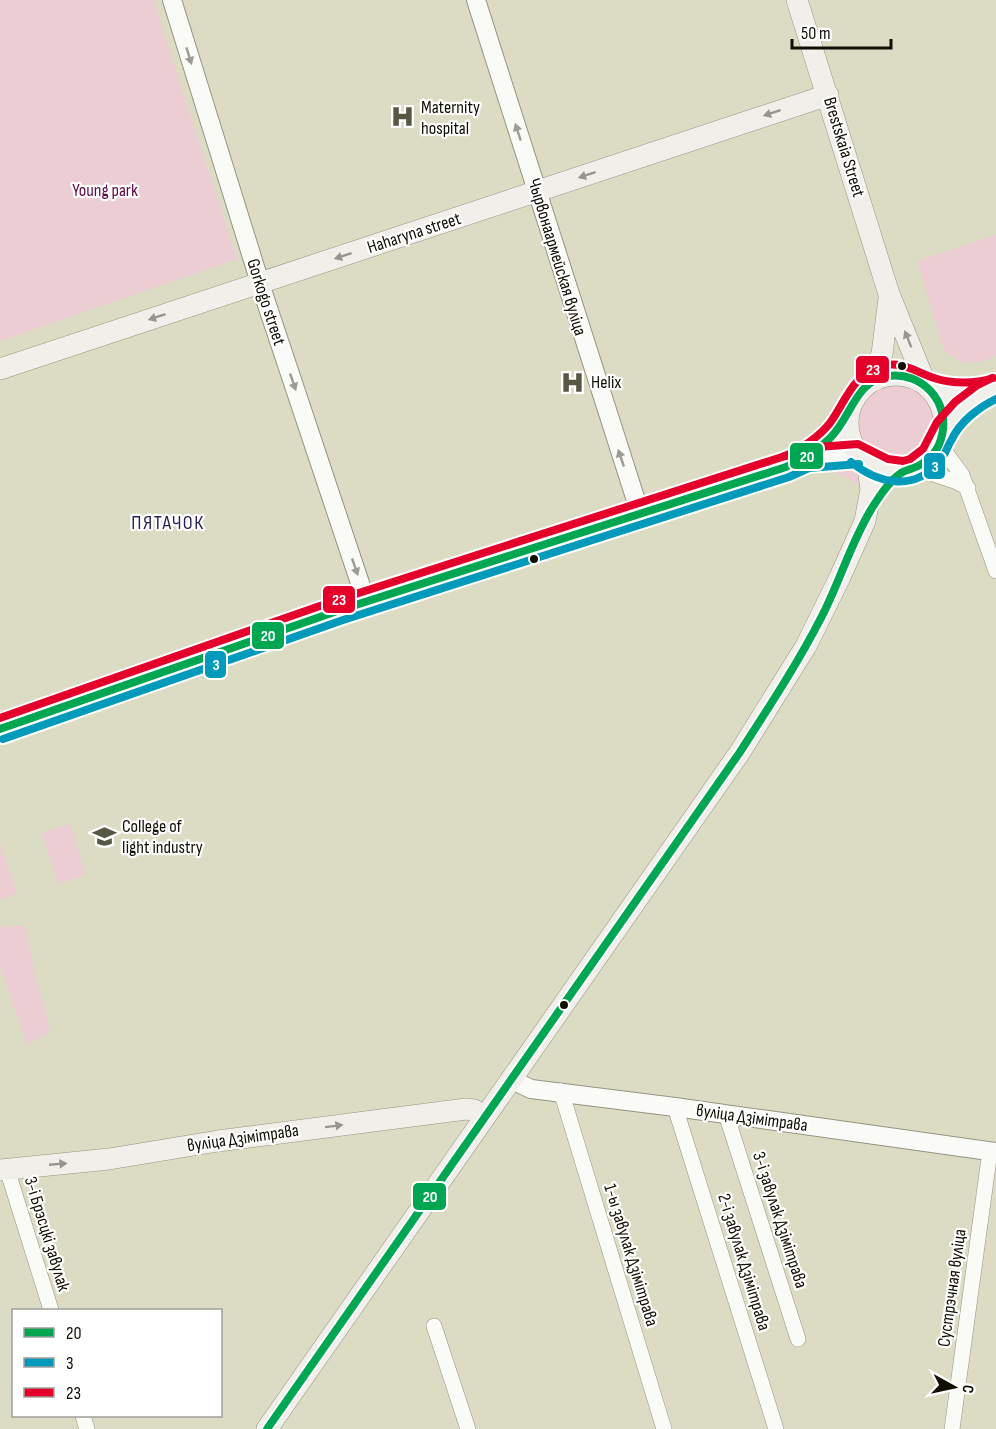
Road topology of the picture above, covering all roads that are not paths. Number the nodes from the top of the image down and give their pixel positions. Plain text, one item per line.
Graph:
1 (172, 0) edge
2 (476, 0) edge
3 (797, 0) edge
4 (828, 95) junction
5 (537, 192) junction
6 (260, 284) junction
7 (889, 294) junction
8 (0, 369) edge
9 (870, 382) junction
10 (927, 386) junction
11 (989, 390) edge
12 (848, 416) junction
13 (942, 438) junction
14 (806, 458) junction
15 (862, 458) junction
16 (909, 470) junction
17 (968, 488) junction
18 (640, 513) junction
19 (865, 521) junction
20 (996, 571) edge
21 (510, 1079) junction
22 (561, 1091) junction
23 (675, 1107) junction
24 (726, 1114) junction
25 (484, 1118) junction
26 (993, 1152) edge
27 (4, 1169) edge
28 (50, 1309) edge
29 (434, 1326) dead end
30 (798, 1339) dead end
31 (267, 1429) edge
32 (468, 1429) edge
33 (664, 1429) edge
34 (776, 1429) edge
35 (952, 1429) edge

1 -> 6 street, Gorkogo street
5 -> 2 street, Чырвонаармейская вуліца
3 - 4 main road, Brestskaia Street
4 -> 5 main road, Haharyna street
4 - 7 main road, Brestskaia Street
5 -> 6 main road, Haharyna street
18 -> 5 street, Чырвонаармейская вуліца
6 -> 8 main road, Haharyna street
6 -> 18 street, Gorkogo street
7 - 9 main road, Brestskaia Street
10 -> 7 main road, Brestskaia Street
9 - 10 main road
9 - 12 main road
10 - 11 main road
10 - 13 main road
11 - 13 main road
12 - 14 street
12 - 15 main road
13 - 16 main road
13 - 17 street
14 - 15 street
14 - 18 street
15 - 16 main road
15 - 19 main road
16 - 17 street
16 - 19 main road
17 - 20 street
19 - 21 main road
21 - 22 street, вуліца Дзімітрава
21 - 25 main road
22 - 23 street, вуліца Дзімітрава
22 - 33 street, 1-ы завулак Дзімітрава
23 - 24 street, вуліца Дзімітрава
23 - 34 street, 2-і завулак Дзімітрава
24 - 26 street, вуліца Дзімітрава
24 - 30 street, 3-і завулак Дзімітрава
27 -> 25 main road, вуліца Дзімітрава
25 - 31 main road
26 - 35 street, Сустрэчная вуліца
27 - 28 street, 3-і Брэсцкі завулак
29 - 32 street

